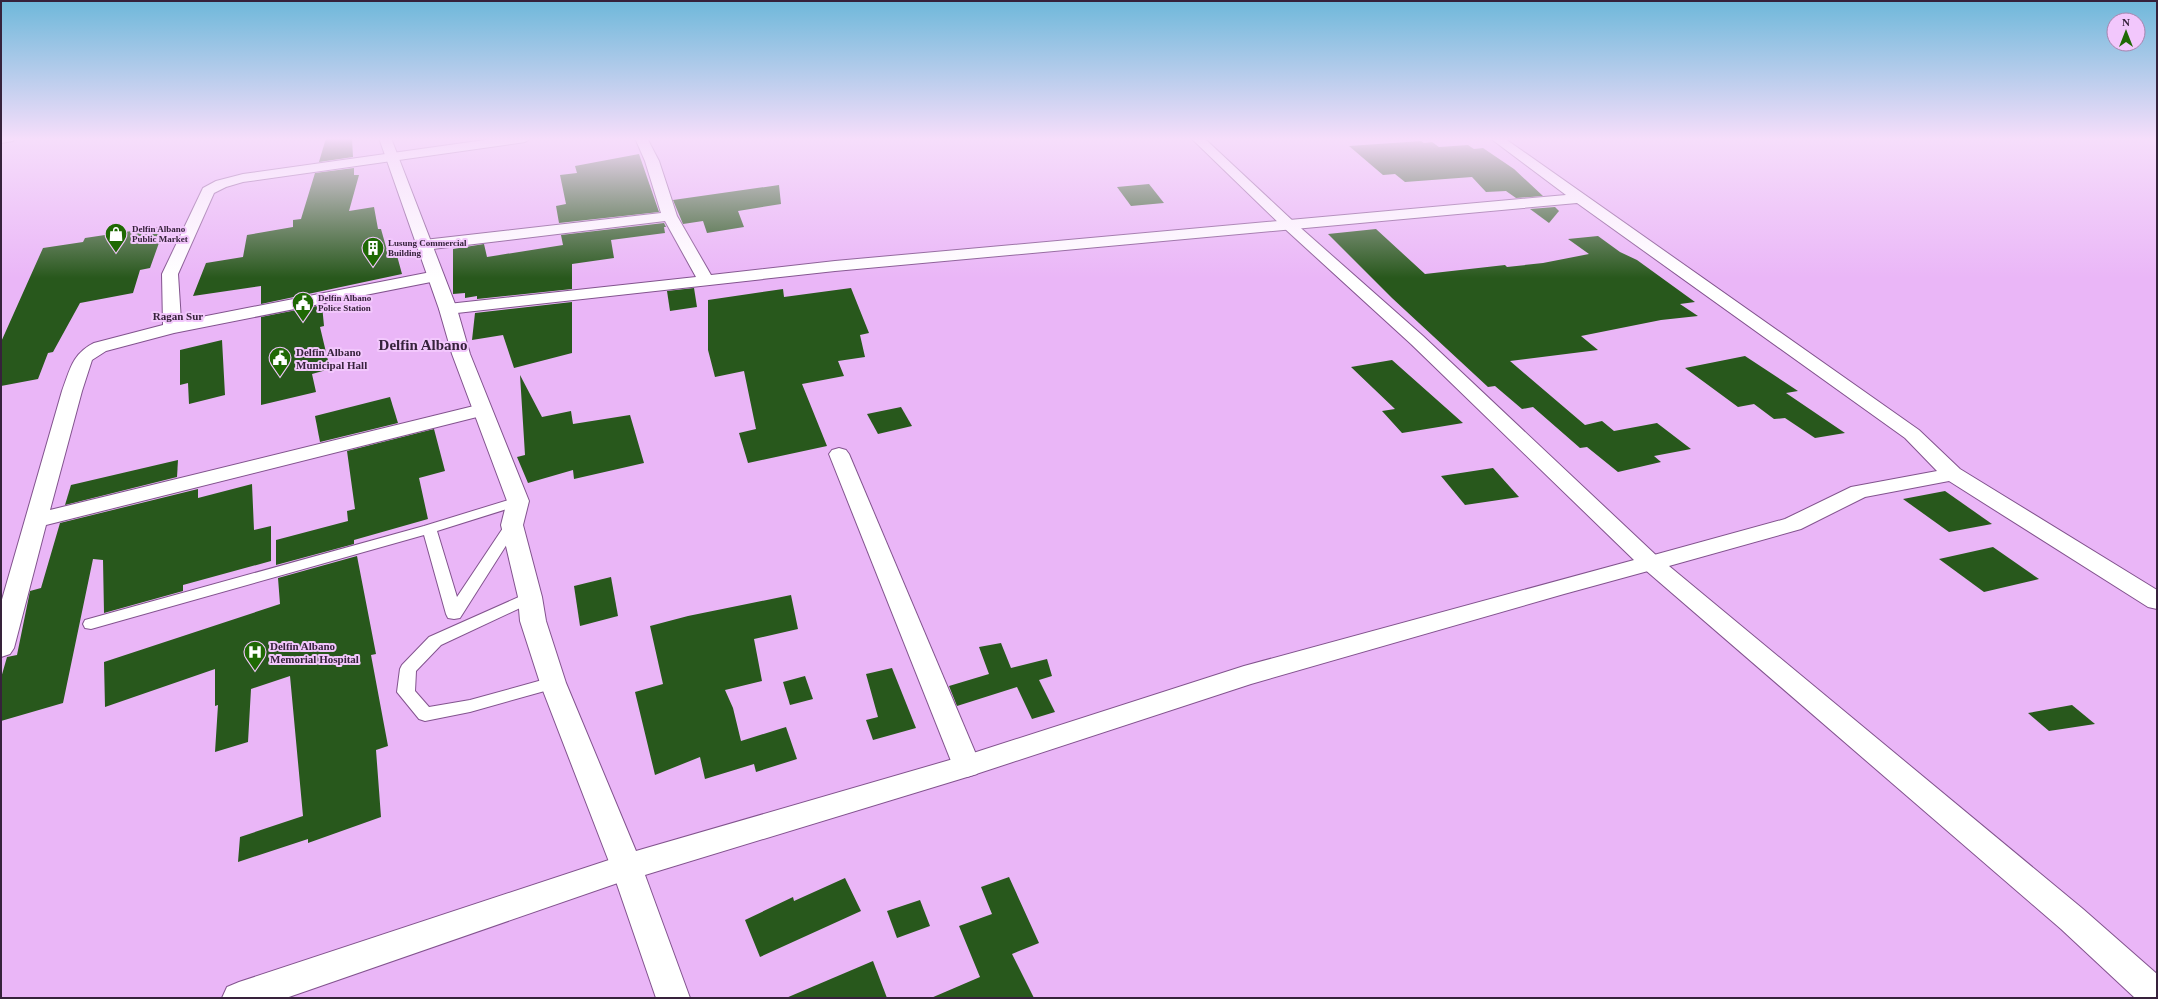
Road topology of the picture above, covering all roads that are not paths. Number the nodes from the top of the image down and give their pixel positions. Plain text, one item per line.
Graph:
1 (223, 185) edge
2 (403, 185) edge
3 (660, 185) edge
4 (1246, 185) edge
5 (1561, 185) edge
6 (1580, 198) junction
7 (670, 216) junction
8 (1289, 225) junction
9 (424, 244) junction
10 (436, 276) junction
11 (706, 280) junction
12 (448, 309) junction
13 (172, 328) junction
14 (482, 410) junction
15 (839, 454) dead end
16 (1952, 474) junction
17 (518, 501) junction
18 (37, 520) junction
19 (512, 525) junction
20 (429, 529) junction
21 (1651, 564) junction
22 (530, 597) junction
23 (2157, 601) edge
24 (91, 624) dead end
25 (1, 648) edge
26 (553, 683) junction
27 (967, 766) junction
28 (627, 867) junction
29 (2157, 996) edge
30 (239, 998) edge
31 (673, 998) edge

1 - 13 street
2 - 9 street
3 - 7 street
4 - 8 street
5 - 6 street
6 - 8 street
6 - 16 street
7 - 9 street
7 - 11 street
8 - 11 street
8 - 21 street
9 - 10 street
10 - 12 street
10 - 13 street
11 - 12 street
12 - 14 street
13 - 18 street
14 - 17 street
14 - 18 street
15 - 27 street
16 - 21 street
16 - 23 street
17 - 19 street
17 - 20 lane
18 - 25 street
19 - 20 lane
19 - 22 street
20 - 24 lane
21 - 27 street
21 - 29 street
22 - 26 street
22 - 26 lane
26 - 28 street
27 - 28 street
28 - 30 street
28 - 31 street

